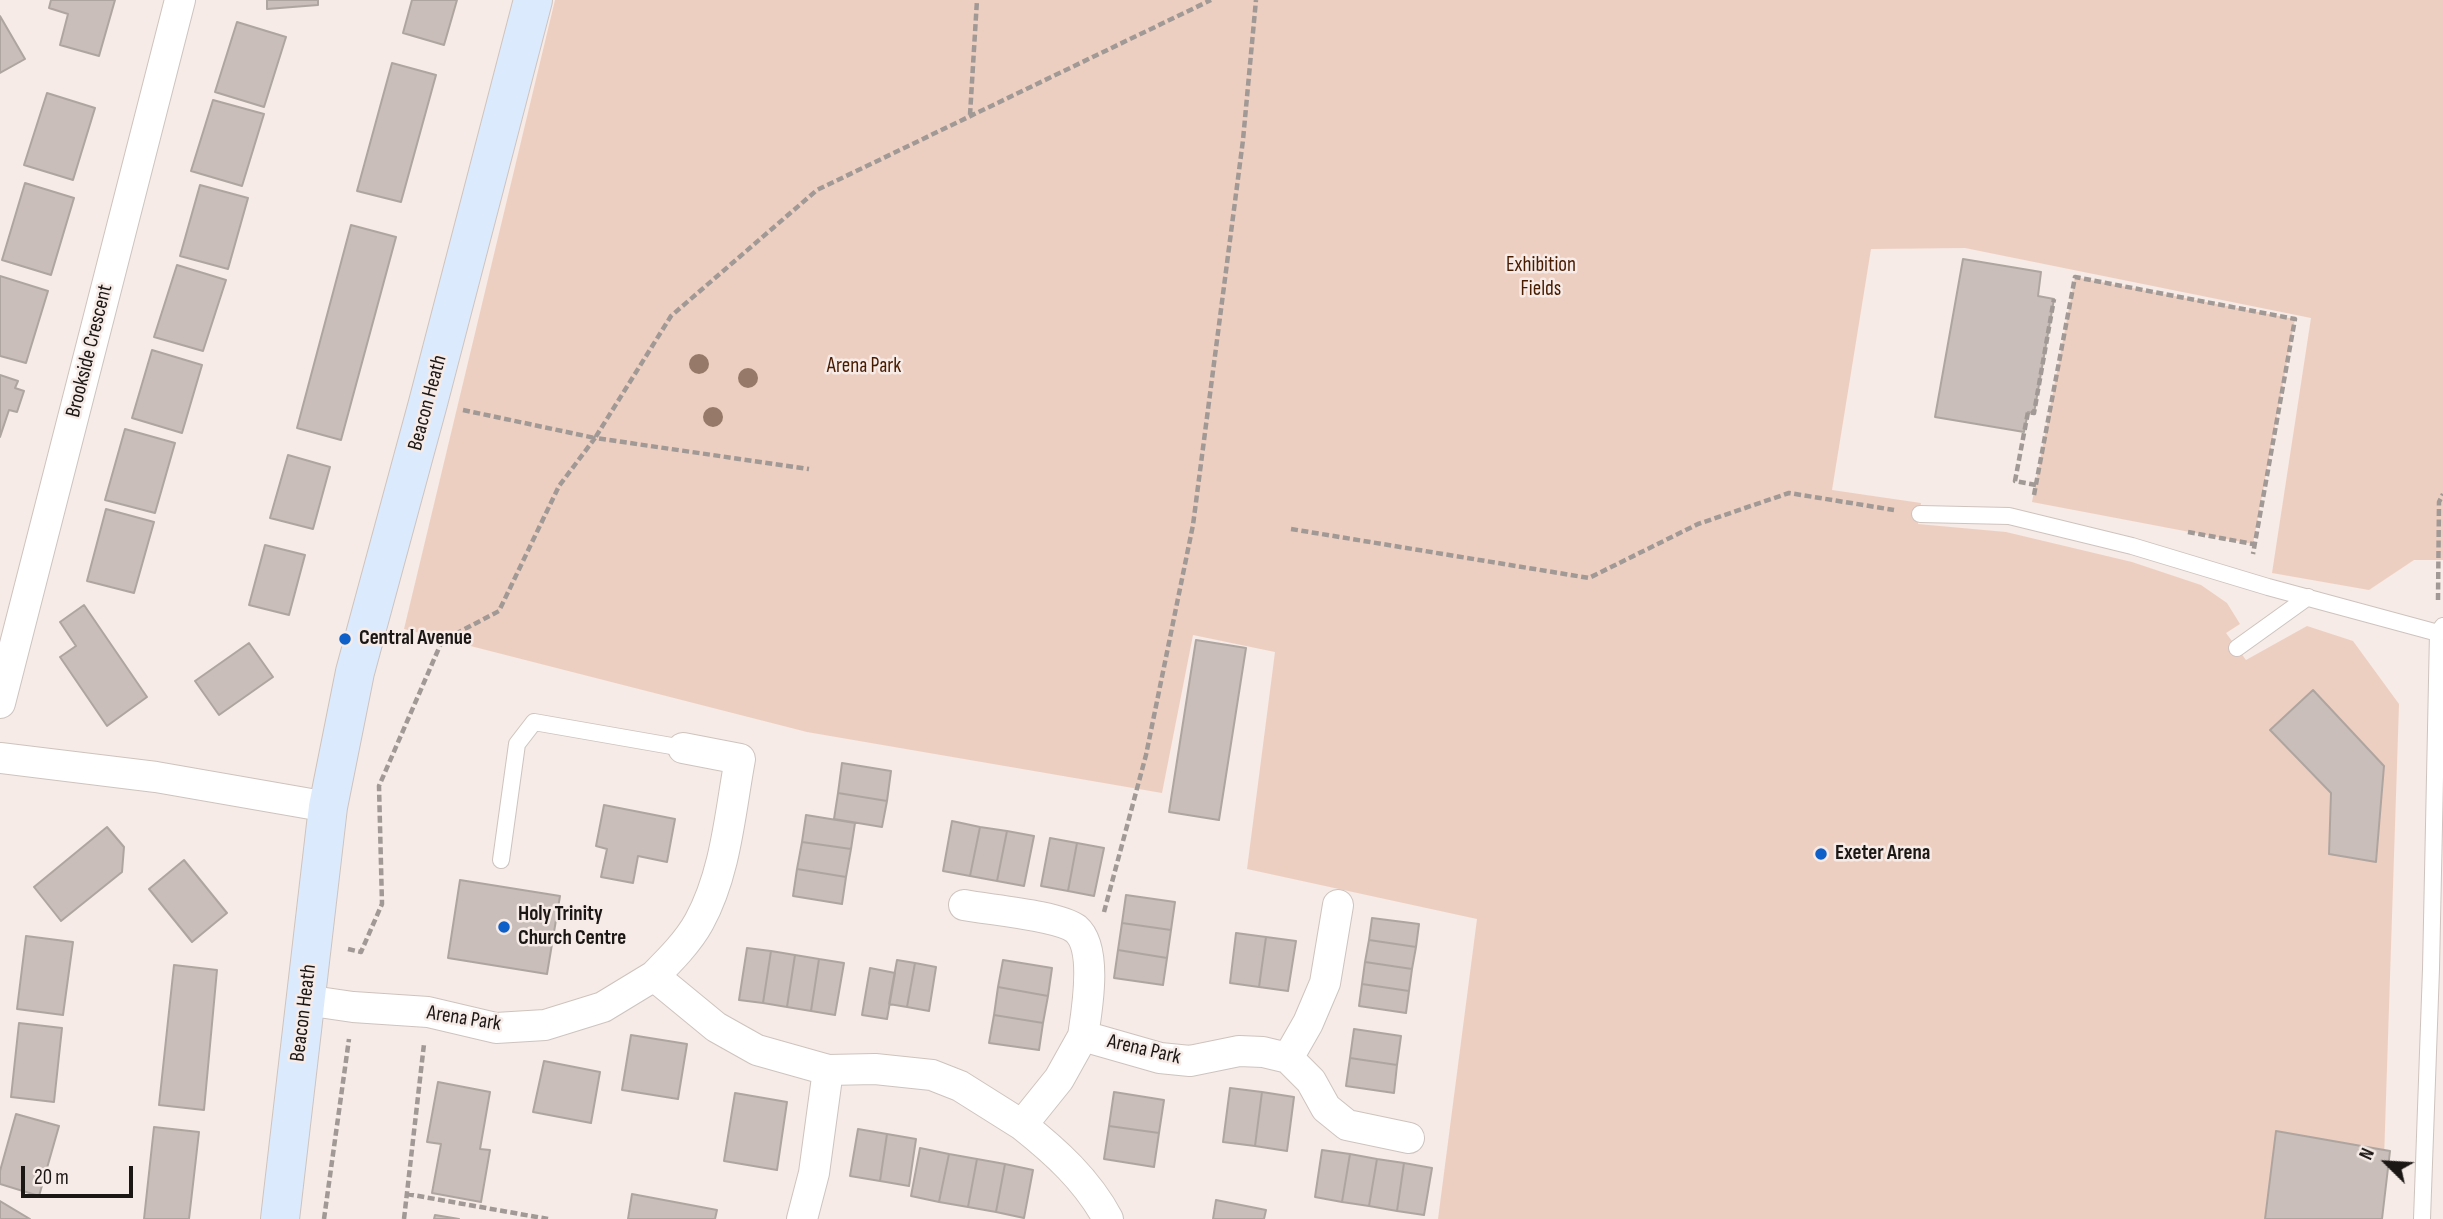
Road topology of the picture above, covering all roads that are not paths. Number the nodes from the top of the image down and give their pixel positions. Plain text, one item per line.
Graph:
1 (180, 0) edge
2 (533, 0) edge
3 (1920, 514) road end
4 (2308, 597) junction
5 (2440, 629) edge
6 (2236, 648) dead end
7 (0, 703) edge
8 (683, 748) joint
9 (0, 758) edge
10 (328, 807) junction
11 (501, 860) dead end
12 (964, 905) dead end
13 (1338, 905) dead end
14 (654, 976) junction
15 (304, 1000) junction
16 (1083, 1036) junction
17 (1288, 1058) junction
18 (828, 1070) junction
19 (1022, 1125) junction
20 (1409, 1138) dead end
21 (280, 1219) edge
22 (802, 1219) edge
23 (1108, 1219) edge
24 (2422, 1219) edge

1 - 7 street, Brookside Crescent
2 - 10 street, Beacon Heath
3 - 4 lane
4 - 5 lane
4 - 6 lane
5 - 24 lane
8 - 11 lane
8 - 14 street, Arena Park
9 - 10 street
10 - 15 street, Beacon Heath
12 - 16 street, Arena Park
13 - 17 street
14 - 15 street, Arena Park
14 - 18 street
15 - 21 street, Beacon Heath
16 - 17 street, Arena Park
16 - 19 street, Arena Park
17 - 20 street
18 - 19 street
18 - 22 street
19 - 23 street

